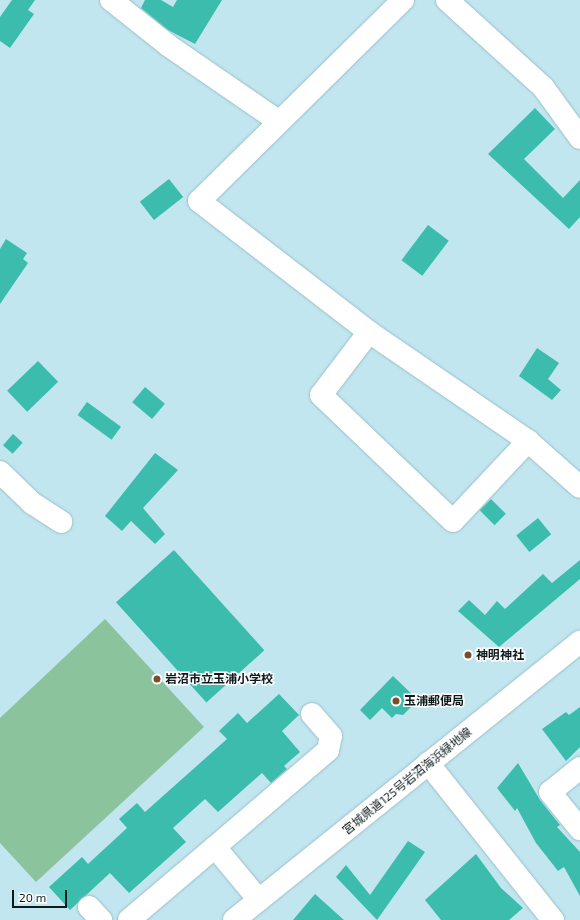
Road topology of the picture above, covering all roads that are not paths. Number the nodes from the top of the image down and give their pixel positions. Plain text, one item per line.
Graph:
1 (111, 0) edge
2 (403, 0) edge
3 (447, 0) edge
4 (278, 121) junction
5 (580, 138) edge
6 (369, 332) junction
7 (528, 441) junction
8 (0, 472) edge
9 (580, 488) edge
10 (61, 522) dead end
11 (580, 642) edge
12 (312, 714) dead end
13 (428, 763) junction
14 (580, 768) edge
15 (580, 829) edge
16 (215, 847) junction
17 (260, 900) junction
18 (129, 920) edge
19 (234, 920) edge
20 (553, 920) edge

1 - 4 street
2 - 4 street
3 - 5 street
4 - 6 street
6 - 7 street
6 - 7 street
7 - 9 street
8 - 10 street
11 - 13 street, 宮城県道125号岩沼海浜緑地線
12 - 16 street
13 - 17 street, 宮城県道125号岩沼海浜緑地線
13 - 20 street
14 - 15 street
16 - 17 street
16 - 18 street
17 - 19 street, 宮城県道125号岩沼海浜緑地線

